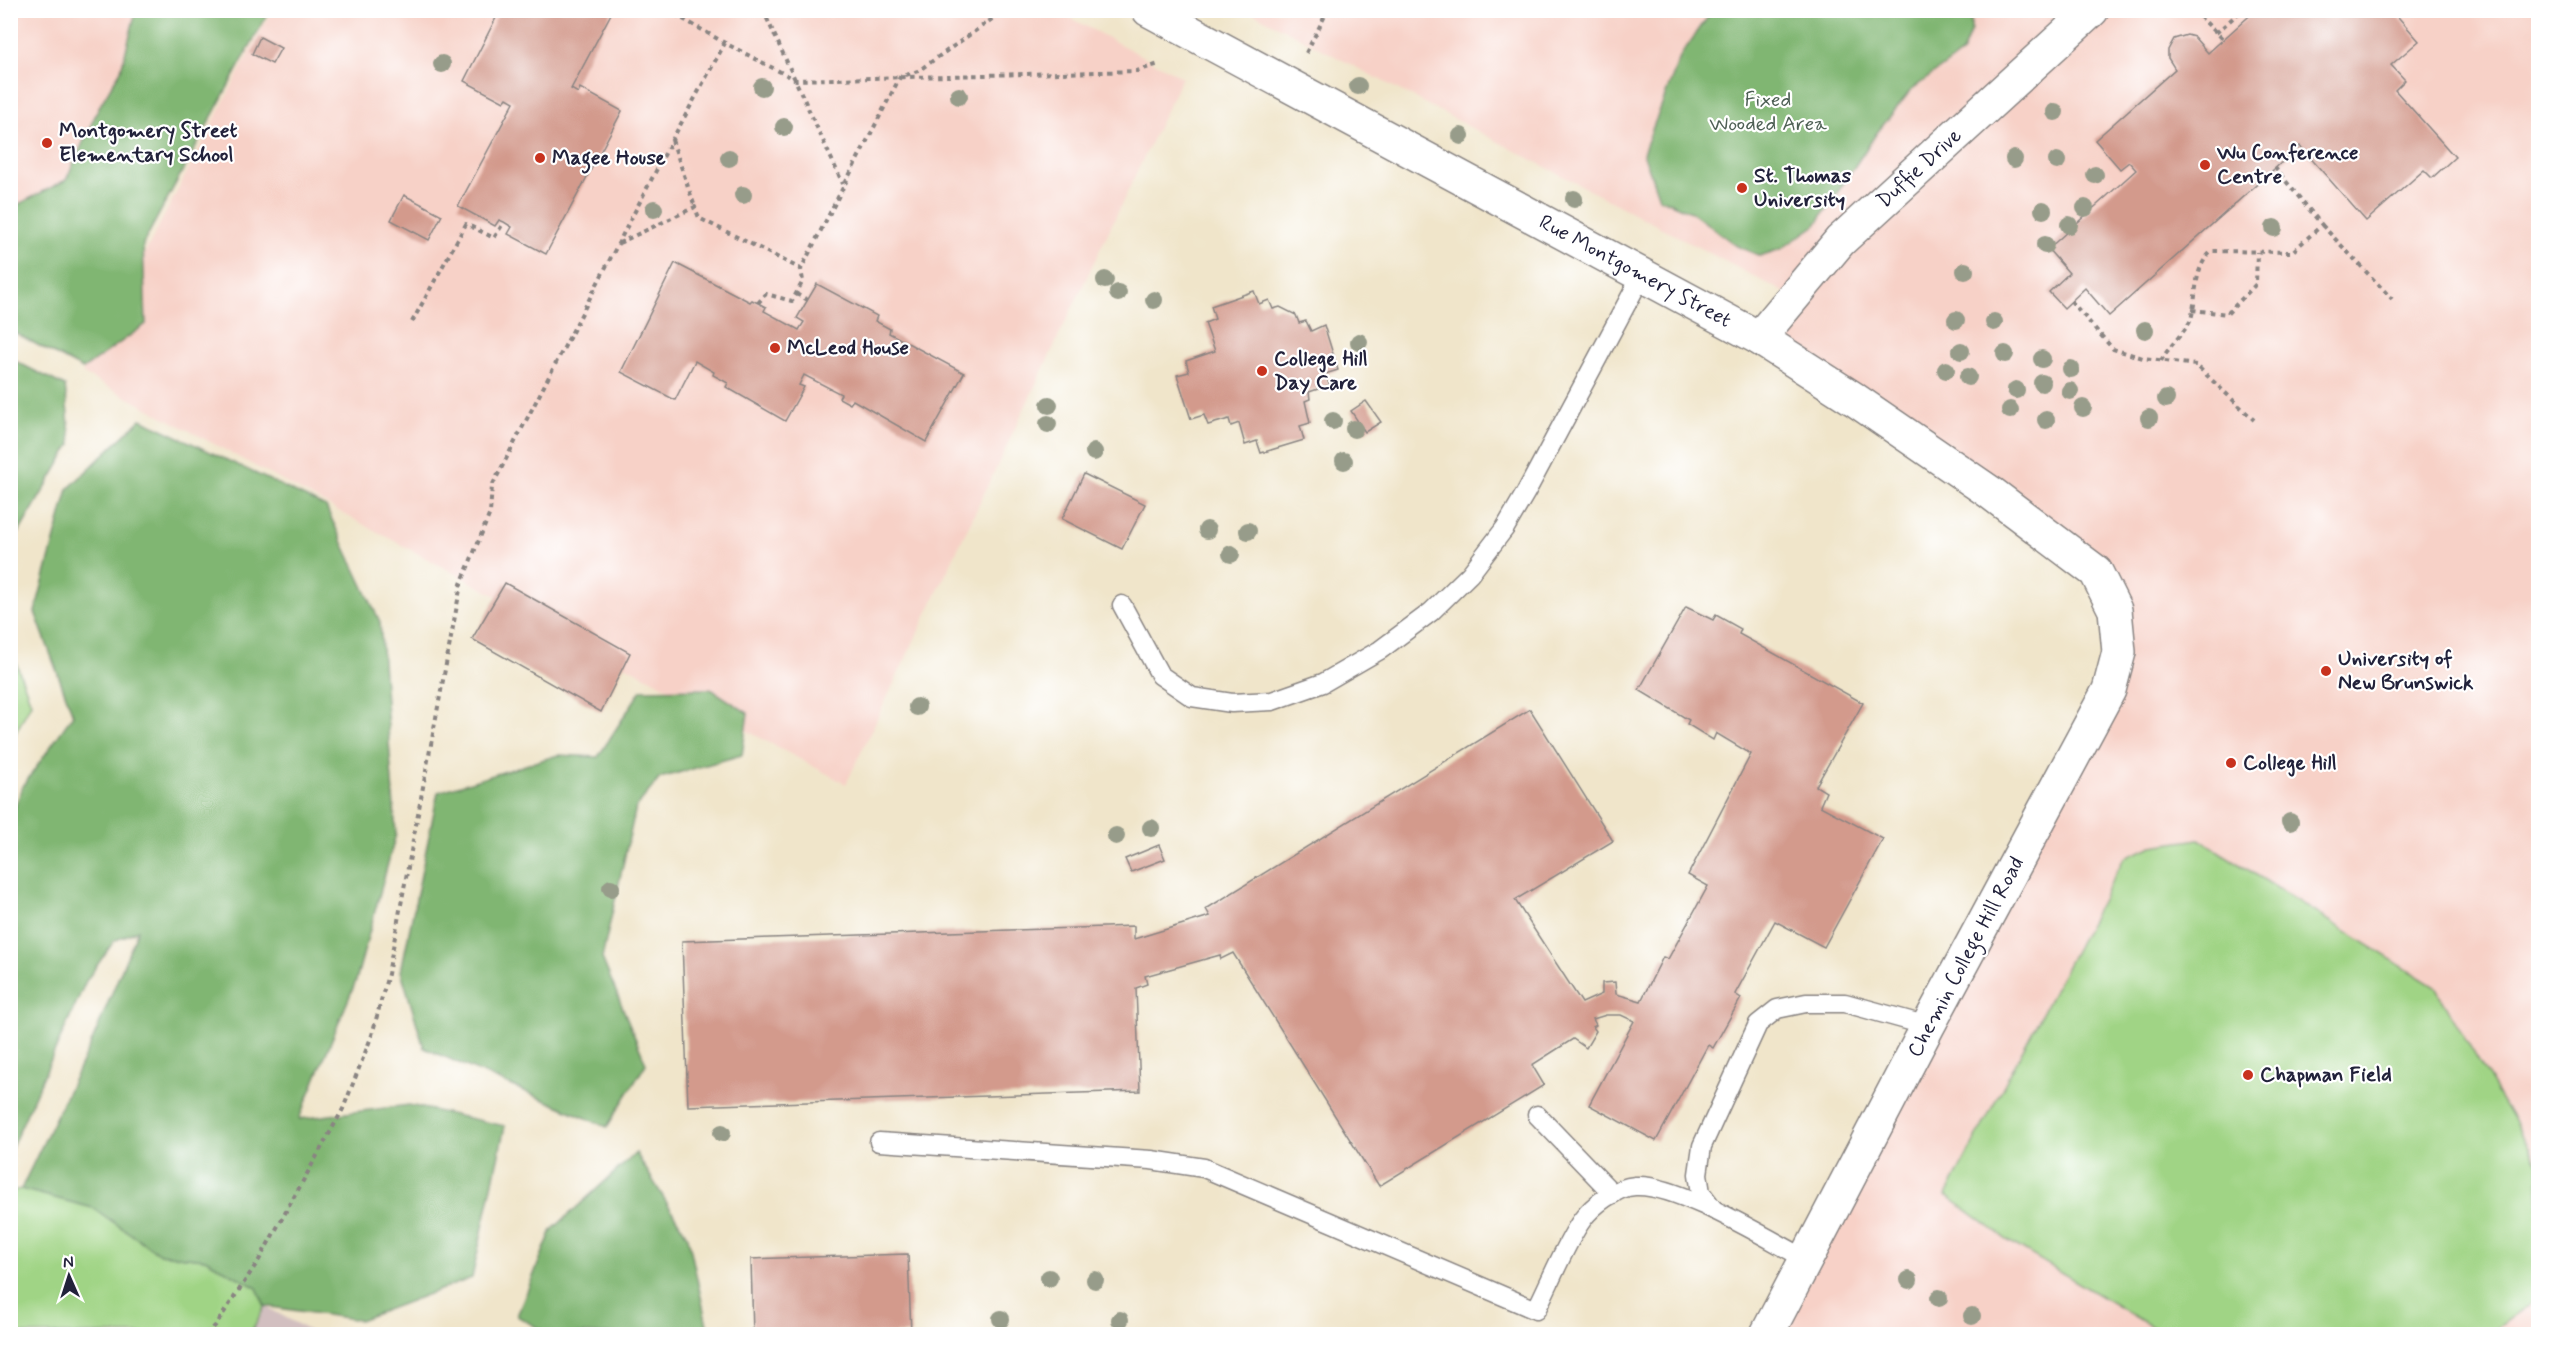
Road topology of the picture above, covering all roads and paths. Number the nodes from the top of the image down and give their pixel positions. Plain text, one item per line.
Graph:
1 (667, 10) edge
2 (763, 10) edge
3 (1005, 10) edge
4 (1149, 10) edge
5 (1328, 10) edge
6 (2092, 10) edge
7 (2193, 10) edge
8 (2242, 10) edge
9 (2216, 33) junction
10 (2224, 40) dead end
11 (725, 43) junction
12 (1159, 64) dead end
13 (900, 77) junction
14 (796, 80) junction
15 (1289, 86) junction
16 (672, 140) junction
17 (2275, 168) dead end
18 (844, 185) junction
19 (695, 207) junction
20 (504, 222) dead end
21 (2322, 225) junction
22 (619, 243) junction
23 (2257, 252) junction
24 (801, 269) junction
25 (1642, 275) junction
26 (796, 294) junction
27 (2392, 299) dead end
28 (808, 300) dead end
29 (2071, 301) dead end
30 (758, 303) dead end
31 (2192, 310) junction
32 (412, 322) dead end
33 (1759, 338) junction
34 (2161, 361) junction
35 (2254, 420) dead end
36 (2096, 572) joint
37 (1122, 605) dead end
38 (1928, 1026) junction
39 (1537, 1115) dead end
40 (879, 1143) dead end
41 (1613, 1194) junction
42 (1714, 1210) junction
43 (1806, 1259) junction
44 (206, 1335) edge
45 (1767, 1335) edge

1 - 11 path
2 - 14 path
3 - 13 path
4 - 15 street, Rue Montgomery Street
5 - 15 path
6 - 33 street, Duffie Drive
7 - 9 path
8 - 9 path
9 - 10 path
11 - 14 path
11 - 16 path
12 - 13 path
13 - 14 path
13 - 18 path
14 - 18 path
15 - 25 street, Rue Montgomery Street
16 - 19 path
16 - 22 path
17 - 21 path
18 - 24 path
19 - 22 path
19 - 24 path
20 - 32 path
21 - 23 path
21 - 27 path
22 - 44 path
23 - 31 path
23 - 31 path
24 - 26 path
25 - 33 street, Rue Montgomery Street
25 - 37 lane
26 - 28 path
26 - 30 path
29 - 34 path
31 - 34 path
33 - 36 street, Rue Montgomery Street
34 - 35 path
36 - 38 street, Chemin College Hill Road
38 - 42 lane
38 - 43 street, Chemin College Hill Road
39 - 41 lane
40 - 41 lane
41 - 42 lane
42 - 43 lane
43 - 45 street, Chemin College Hill Road

